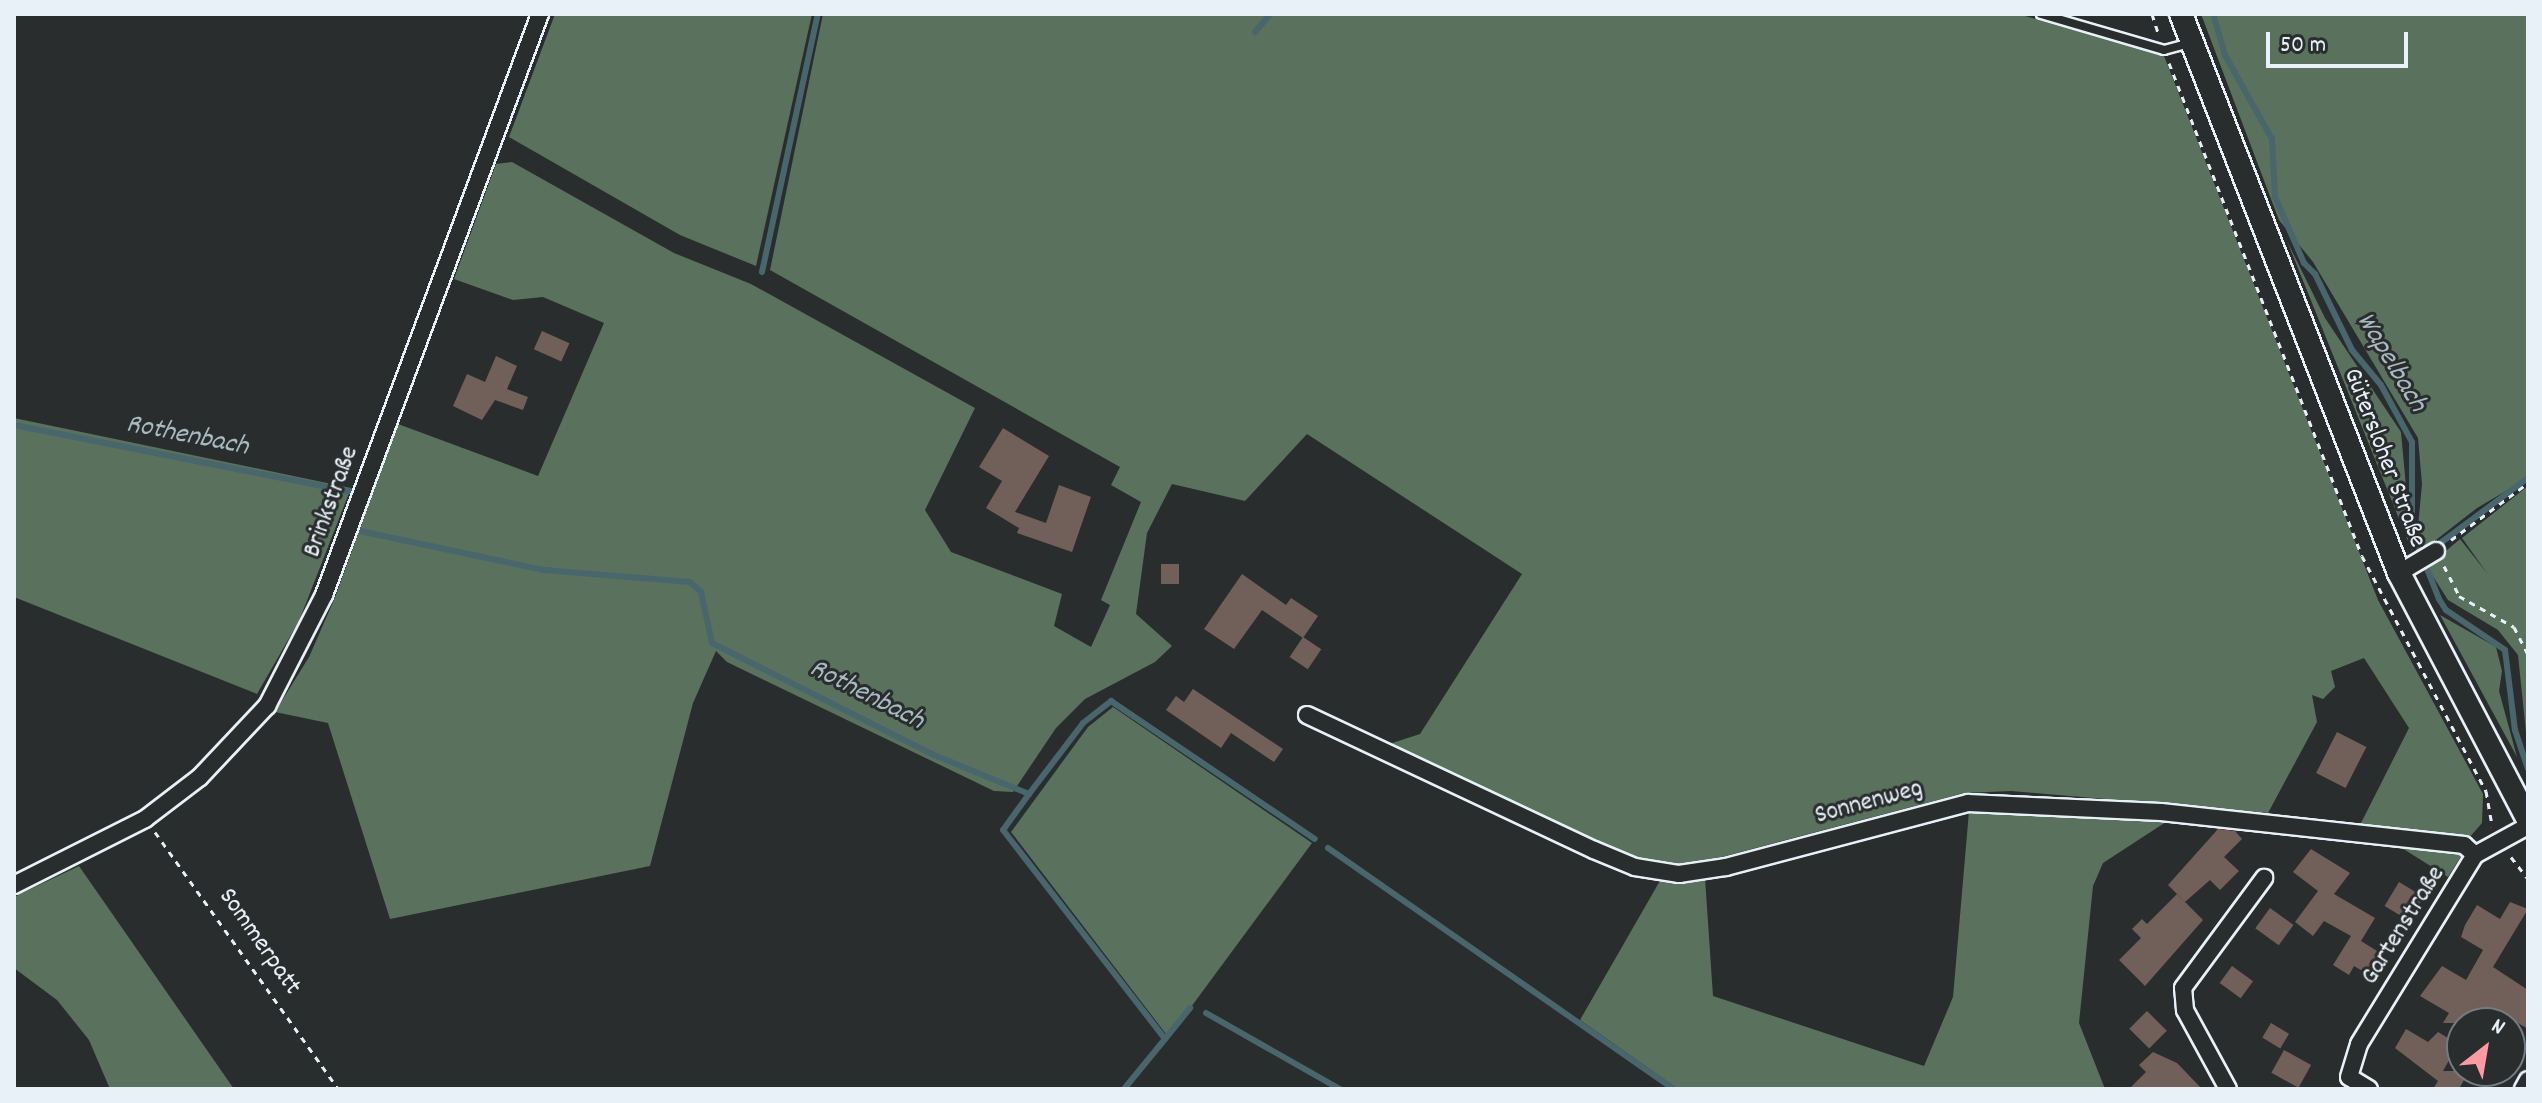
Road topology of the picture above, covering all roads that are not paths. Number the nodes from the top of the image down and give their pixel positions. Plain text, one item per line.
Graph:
1 (540, 14) edge
2 (2041, 14) edge
3 (2181, 14) edge
4 (2191, 43) junction
5 (2436, 551) road end
6 (2399, 573) junction
7 (1307, 715) dead end
8 (2528, 823) edge
9 (2475, 855) junction
10 (2264, 878) dead end
11 (14, 885) edge
12 (2528, 1080) edge
13 (2344, 1083) edge
14 (2228, 1089) edge
15 (2369, 1089) edge
16 (2523, 1089) edge

1 - 11 street, Brinkstraße
2 - 4 lane
3 - 4 main road, Gütersloher Straße
4 - 6 main road, Gütersloher Straße
5 - 6 street
6 - 8 main road, Gütersloher Straße
7 - 9 street, Sonnenweg
8 - 9 street, Gartenstraße
9 - 13 street, Gartenstraße
10 - 14 street
12 - 16 street
13 - 15 street, Gartenstraße

